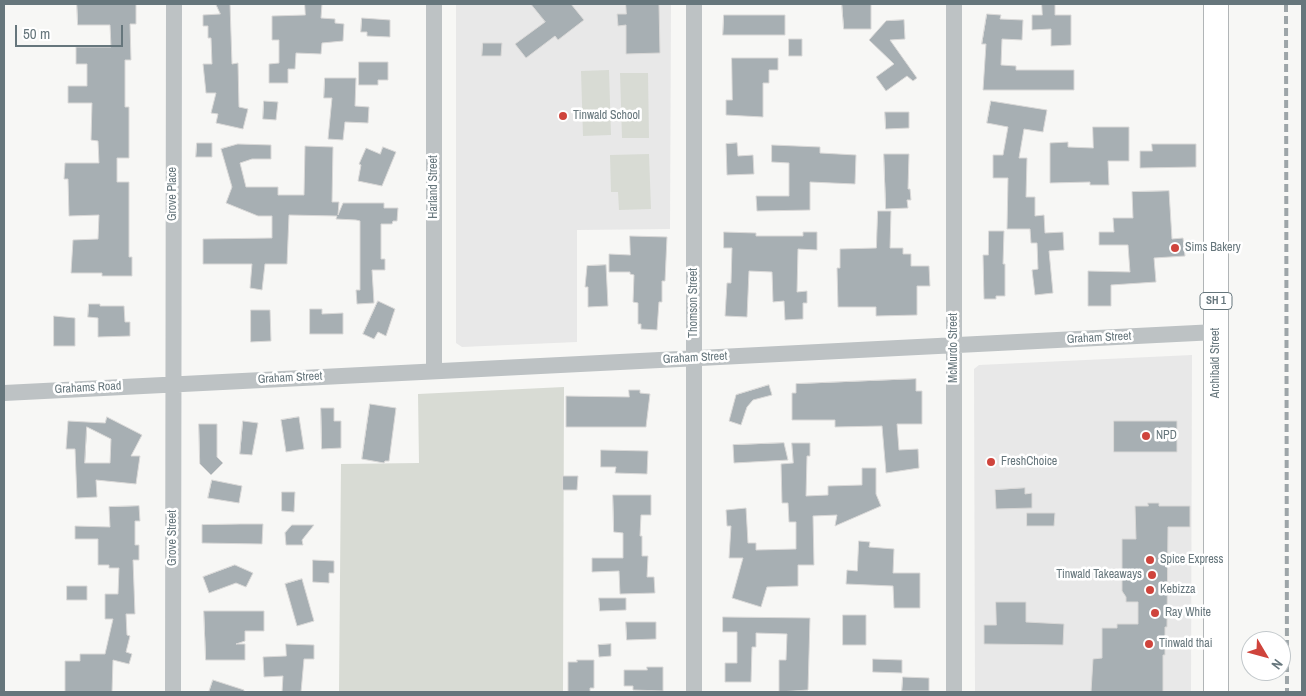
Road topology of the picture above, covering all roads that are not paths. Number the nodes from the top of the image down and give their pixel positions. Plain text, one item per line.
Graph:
1 (174, 4) edge
2 (434, 4) edge
3 (694, 4) edge
4 (954, 4) edge
5 (1216, 4) edge
6 (1216, 332) junction
7 (954, 345) junction
8 (694, 359) junction
9 (434, 371) junction
10 (173, 384) junction
11 (4, 393) edge
12 (173, 692) edge
13 (694, 692) edge
14 (954, 692) edge
15 (1216, 692) edge

1 - 10 street, Grove Place
2 - 9 street, Harland Street
3 - 8 street, Thomson Street
4 - 7 street, McMurdo Street
5 - 6 highway, Archibald Street / SH 1
6 - 7 street, Graham Street
6 - 15 highway, Archibald Street / SH 1
7 - 8 street, Graham Street
7 - 14 street, McMurdo Street
8 - 9 street, Graham Street
8 - 13 street, Thomson Street
9 - 10 street, Graham Street
10 - 11 street, Grahams Road
10 - 12 street, Grove Street

